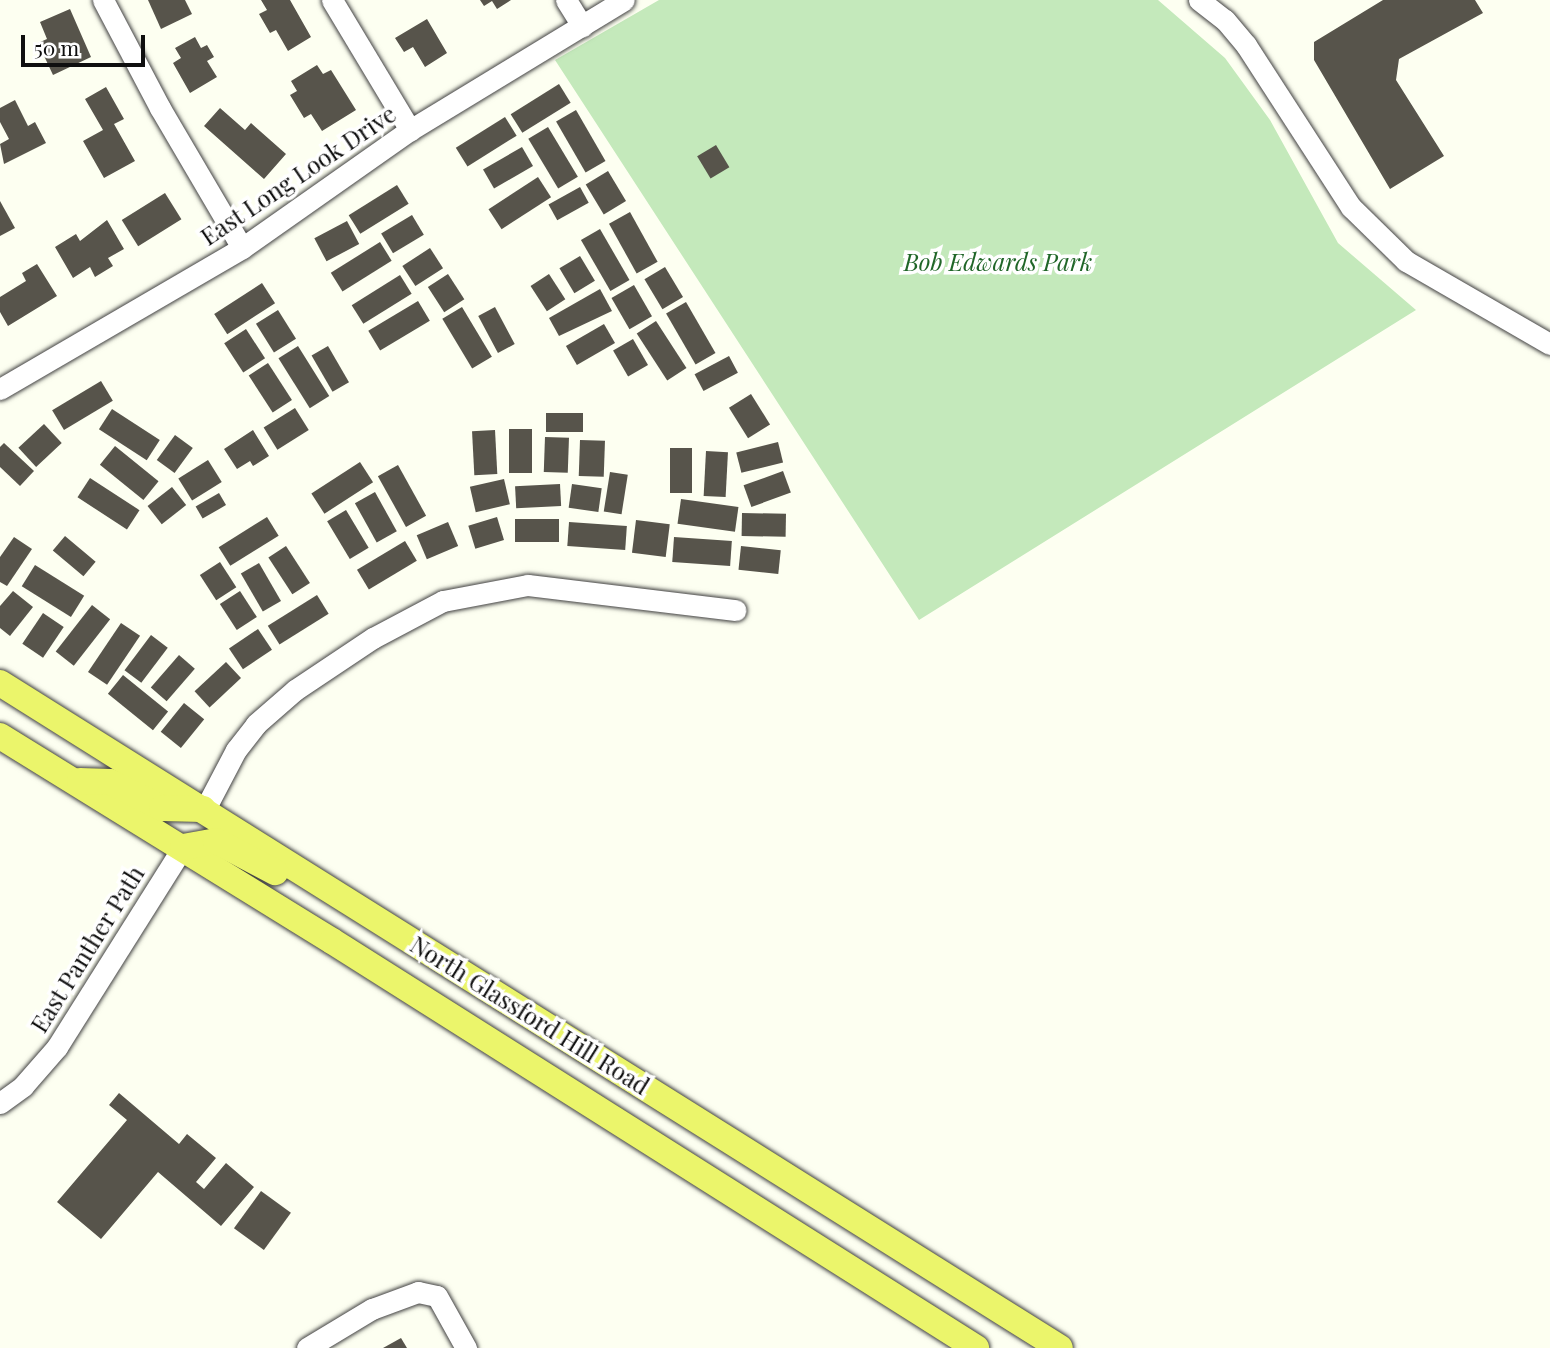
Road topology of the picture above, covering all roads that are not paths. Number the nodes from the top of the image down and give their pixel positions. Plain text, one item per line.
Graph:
1 (103, 0) edge
2 (332, 0) edge
3 (565, 0) edge
4 (624, 0) edge
5 (1199, 0) edge
6 (583, 26) junction
7 (410, 130) junction
8 (242, 248) junction
9 (1550, 344) edge
10 (0, 390) edge
11 (736, 610) dead end
12 (0, 683) edge
13 (0, 736) edge
14 (75, 781) junction
15 (205, 809) junction
16 (183, 847) junction
17 (318, 881) junction
18 (0, 1103) edge
19 (307, 1348) edge
20 (466, 1348) edge
21 (976, 1348) edge
22 (1060, 1348) edge

1 - 8 street
2 - 7 street
3 - 6 street
4 - 6 street, East Long Look Drive
5 - 9 street
6 - 7 street, East Long Look Drive
7 - 8 street, East Long Look Drive
8 - 10 street, East Long Look Drive
11 - 15 street
12 - 15 main road, North Glassford Hill Road
13 - 14 main road, North Glassford Hill Road
14 - 15 main road
14 - 16 main road, North Glassford Hill Road
15 - 17 main road, North Glassford Hill Road
16 - 17 main road
16 - 18 street, East Panther Path
16 - 21 main road, North Glassford Hill Road
17 - 22 main road, North Glassford Hill Road
19 - 20 street

